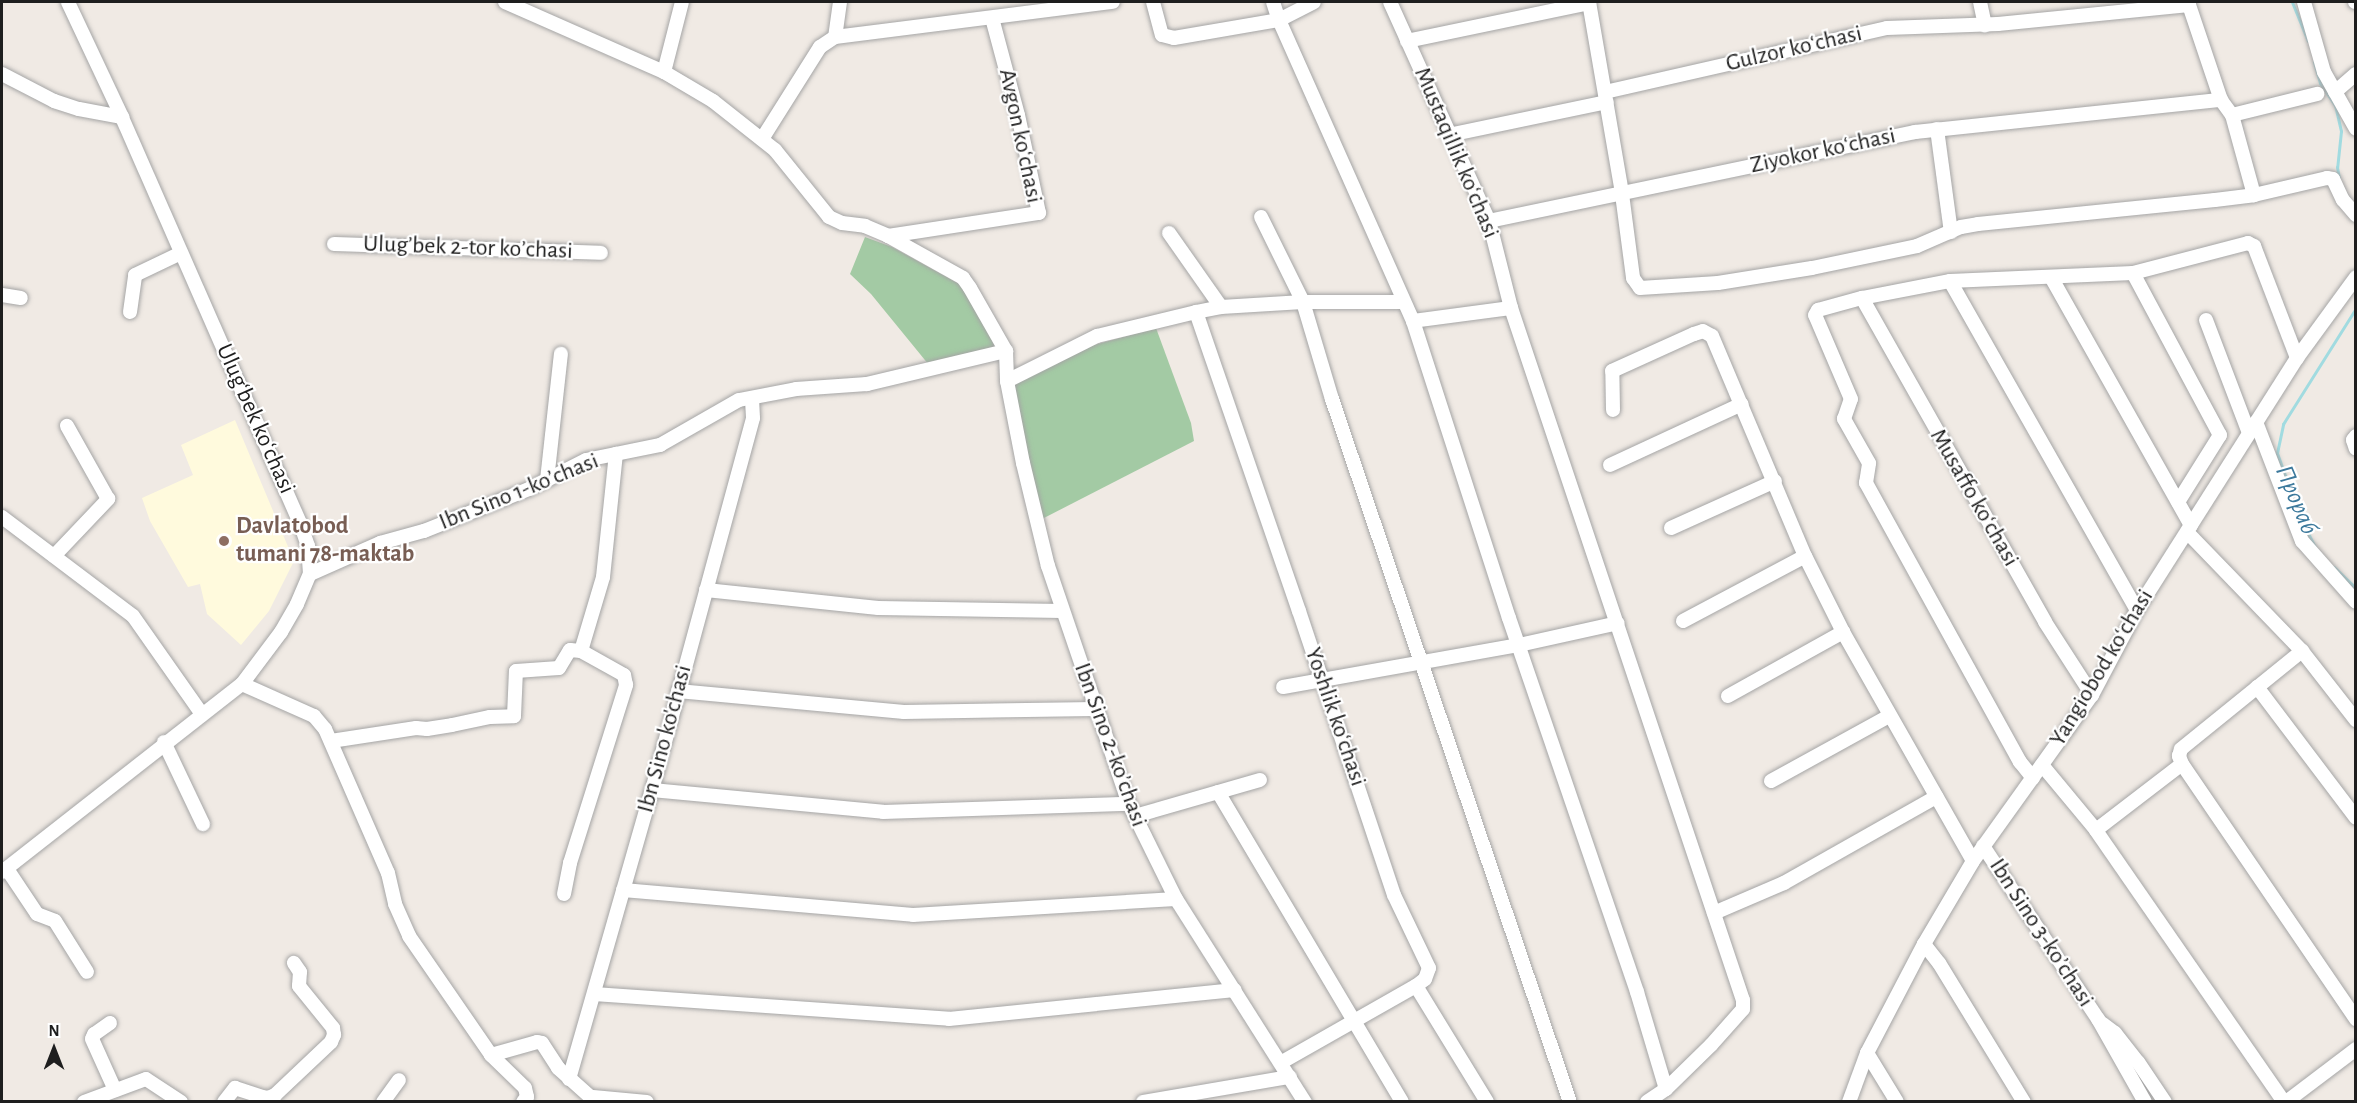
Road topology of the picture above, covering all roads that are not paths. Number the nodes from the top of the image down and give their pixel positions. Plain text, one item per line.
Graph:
1 (68, 2) edge
2 (507, 2) edge
3 (682, 2) edge
4 (840, 2) edge
5 (1113, 2) edge
6 (1153, 2) edge
7 (1273, 2) edge
8 (1314, 2) edge
9 (1390, 2) edge
10 (1589, 2) edge
11 (1980, 2) edge
12 (2304, 2) edge
13 (2188, 3) edge
14 (992, 18) junction
15 (1279, 20) junction
16 (1985, 25) junction
17 (835, 37) junction
18 (1407, 41) junction
19 (664, 72) junction
20 (2, 74) edge
21 (2355, 74) edge
22 (2335, 92) junction
23 (2317, 94) dead end
24 (1606, 97) junction
25 (2221, 100) junction
26 (2232, 115) junction
27 (122, 117) junction
28 (1936, 129) junction
29 (2355, 129) edge
30 (1449, 135) junction
31 (762, 139) junction
32 (1622, 194) junction
33 (2254, 195) junction
34 (2355, 215) edge
35 (1261, 217) dead end
36 (1489, 220) junction
37 (1951, 232) junction
38 (1169, 233) dead end
39 (888, 236) junction
40 (334, 244) dead end
41 (182, 253) junction
42 (601, 253) dead end
43 (2133, 273) junction
44 (2051, 277) junction
45 (2355, 277) edge
46 (1950, 281) junction
47 (2, 295) edge
48 (2351, 295) edge
49 (21, 298) dead end
50 (1862, 298) junction
51 (1303, 302) junction
52 (1404, 302) junction
53 (1221, 307) junction
54 (1511, 308) junction
55 (130, 312) dead end
56 (1196, 312) junction
57 (2206, 320) dead end
58 (1413, 321) junction
59 (1006, 351) junction
60 (561, 354) dead end
61 (2297, 357) junction
62 (1007, 381) junction
63 (752, 398) junction
64 (1742, 404) junction
65 (1613, 410) dead end
66 (67, 426) dead end
67 (2253, 427) junction
68 (2219, 429) junction
69 (2355, 436) edge
70 (2241, 447) junction
71 (2355, 449) edge
72 (616, 454) junction
73 (1610, 465) dead end
74 (547, 480) junction
75 (1775, 481) junction
76 (2178, 502) junction
77 (2, 517) edge
78 (1671, 528) dead end
79 (2189, 528) junction
80 (54, 556) junction
81 (1805, 556) junction
82 (310, 574) junction
83 (706, 590) junction
84 (2355, 602) edge
85 (2137, 610) junction
86 (1062, 611) junction
87 (1683, 621) dead end
88 (1618, 623) junction
89 (1843, 632) junction
90 (1519, 645) junction
91 (581, 651) junction
92 (2302, 651) junction
93 (1421, 664) junction
94 (1321, 679) junction
95 (242, 684) junction
96 (1283, 687) dead end
97 (2257, 687) junction
98 (678, 692) junction
99 (2092, 695) junction
100 (1728, 696) dead end
101 (1095, 709) junction
102 (202, 714) junction
103 (1890, 716) junction
104 (2355, 720) edge
105 (331, 741) junction
106 (164, 742) junction
107 (2182, 764) junction
108 (2042, 765) junction
109 (2032, 778) junction
110 (1260, 780) dead end
111 (1771, 781) dead end
112 (652, 790) junction
113 (1218, 792) junction
114 (1936, 797) junction
115 (1132, 810) junction
116 (2355, 818) edge
117 (203, 824) dead end
118 (2096, 830) junction
119 (1983, 846) junction
120 (1973, 861) junction
121 (4, 871) edge
122 (623, 890) junction
123 (564, 894) dead end
124 (1176, 899) junction
125 (1714, 913) junction
126 (1924, 944) junction
127 (294, 963) dead end
128 (87, 972) dead end
129 (1416, 986) junction
130 (1235, 990) junction
131 (594, 994) junction
132 (2098, 1019) junction
133 (2355, 1019) edge
134 (1356, 1020) junction
135 (110, 1023) dead end
136 (2355, 1049) edge
137 (1867, 1053) junction
138 (491, 1055) junction
139 (1282, 1062) junction
140 (1290, 1077) junction
141 (569, 1079) junction
142 (399, 1080) dead end
143 (1666, 1089) junction
144 (115, 1090) junction
145 (594, 1100) edge
146 (84, 1101) edge
147 (182, 1101) edge
148 (224, 1101) edge
149 (383, 1101) edge
150 (523, 1101) edge
151 (647, 1101) edge
152 (1143, 1101) edge
153 (1305, 1101) edge
154 (1402, 1101) edge
155 (1487, 1101) edge
156 (1570, 1101) edge
157 (1647, 1101) edge
158 (1850, 1101) edge
159 (1897, 1101) edge
160 (2024, 1101) edge
161 (2145, 1101) edge
162 (2165, 1101) edge
163 (2285, 1101) edge

1 - 27 street, Ulugʻbek koʻchasi
2 - 19 street
3 - 19 street
4 - 17 street
5 - 14 street
6 - 15 street
7 - 15 street
8 - 15 street
9 - 18 street, Mustaqillik koʻchasi
10 - 18 street
10 - 24 street
11 - 16 street
12 - 22 street
13 - 16 street, Gulzor koʻchasi
13 - 25 street
14 - 17 street
14 - 39 street, Avgon koʻchasi
15 - 52 street
16 - 24 street, Gulzor koʻchasi
17 - 31 street
18 - 30 street, Mustaqillik koʻchasi
19 - 31 street
20 - 27 street
21 - 22 street
22 - 29 street
23 - 26 street
24 - 30 street, Gulzor koʻchasi
24 - 32 street
25 - 26 street
25 - 28 street, Ziyokor koʻchasi
26 - 33 street
27 - 41 street, Ulugʻbek koʻchasi
28 - 32 street, Ziyokor koʻchasi
28 - 37 street
30 - 36 street, Mustaqillik koʻchasi
31 - 39 street
32 - 36 street, Ziyokor koʻchasi
32 - 37 street
33 - 34 street
33 - 37 street
35 - 51 street
36 - 54 street, Mustaqillik koʻchasi
38 - 53 street
39 - 59 street
40 - 42 street, Ulugʼbek 2-tor koʼchasi
41 - 55 street
41 - 82 street, Ulugʻbek koʻchasi
43 - 44 street
43 - 61 street
43 - 68 street
44 - 46 street
44 - 76 street
45 - 48 street, Yangiobod koʻchasi
46 - 50 street
46 - 85 street
47 - 49 street
48 - 61 street, Yangiobod koʻchasi
50 - 99 street, Musaffo koʻchasi
50 - 109 street
51 - 52 street
51 - 53 street
51 - 93 street
52 - 58 street
53 - 56 street
54 - 58 street
54 - 88 street
56 - 62 street
56 - 94 street, Yoshlik koʻchasi
57 - 67 street
58 - 90 street
59 - 62 street, Ibn Sino 2-koʼchasi
59 - 63 street, Ibn Sino 1-koʼchasi
60 - 74 street
61 - 67 street, Yangiobod koʻchasi
62 - 86 street, Ibn Sino 2-koʼchasi
63 - 72 street, Ibn Sino 1-koʼchasi
63 - 83 street, Ibn Sino ko'chasi
64 - 65 street
64 - 73 street
64 - 75 street
66 - 80 street
67 - 70 street, Yangiobod koʻchasi
67 - 84 street
68 - 70 street
68 - 76 street
69 - 71 street
70 - 79 street, Yangiobod koʻchasi
72 - 74 street, Ibn Sino 1-koʼchasi
72 - 91 street
74 - 82 street, Ibn Sino 1-koʼchasi
75 - 78 street
75 - 81 street
76 - 79 street
77 - 80 street
79 - 85 street, Yangiobod koʻchasi
79 - 92 street
80 - 102 street
81 - 87 street
81 - 89 street
82 - 95 street, Ulugʻbek koʻchasi
83 - 86 street
83 - 98 street, Ibn Sino ko'chasi
85 - 99 street, Yangiobod koʻchasi
86 - 101 street, Ibn Sino 2-koʼchasi
88 - 90 street
88 - 125 street
89 - 100 street
89 - 103 street
90 - 93 street
90 - 143 street
91 - 105 street
91 - 123 street
92 - 97 street
92 - 104 street
93 - 94 street
93 - 156 street
94 - 96 street
94 - 129 street, Yoshlik koʻchasi
95 - 102 street, Ulugʻbek koʻchasi
95 - 105 street
97 - 107 street
97 - 116 street
98 - 101 street
98 - 112 street, Ibn Sino ko'chasi
99 - 108 street, Yangiobod koʻchasi
101 - 115 street, Ibn Sino 2-koʼchasi
102 - 106 street, Ulugʻbek koʻchasi
103 - 111 street
103 - 114 street
105 - 138 street
106 - 117 street
106 - 121 street, Ulugʻbek koʻchasi
107 - 118 street
107 - 133 street
108 - 109 street, Yangiobod koʻchasi
108 - 118 street
109 - 119 street, Yangiobod koʻchasi
110 - 113 street
112 - 115 street
112 - 122 street, Ibn Sino ko'chasi
113 - 115 street
113 - 134 street
114 - 120 street
114 - 125 street
115 - 124 street, Ibn Sino 2-koʼchasi
118 - 163 street
119 - 120 street, Yangiobod koʻchasi
119 - 132 street, Ibn Sino 3-koʼchasi
120 - 126 street, Yangiobod koʻchasi
121 - 128 street
122 - 124 street
122 - 131 street, Ibn Sino ko'chasi
124 - 130 street, Ibn Sino 2-koʼchasi
125 - 143 street
126 - 137 street, Yangiobod koʻchasi
126 - 160 street
127 - 148 street
129 - 134 street
129 - 155 street
130 - 131 street
130 - 139 street, Ibn Sino 2-koʼchasi
131 - 141 street, Ibn Sino ko'chasi
132 - 161 street, Ibn Sino 3-koʼchasi
132 - 162 street, Ibn Sino 3-koʼchasi
134 - 139 street
134 - 154 street
135 - 144 street
136 - 163 street
137 - 158 street, Yangiobod koʻchasi
137 - 159 street
138 - 141 street
138 - 150 street
139 - 140 street, Ibn Sino 2-koʼchasi
140 - 152 street
140 - 153 street, Ibn Sino 2-koʼchasi
141 - 145 street
142 - 149 street
143 - 157 street
144 - 146 street
144 - 147 street
145 - 151 street

